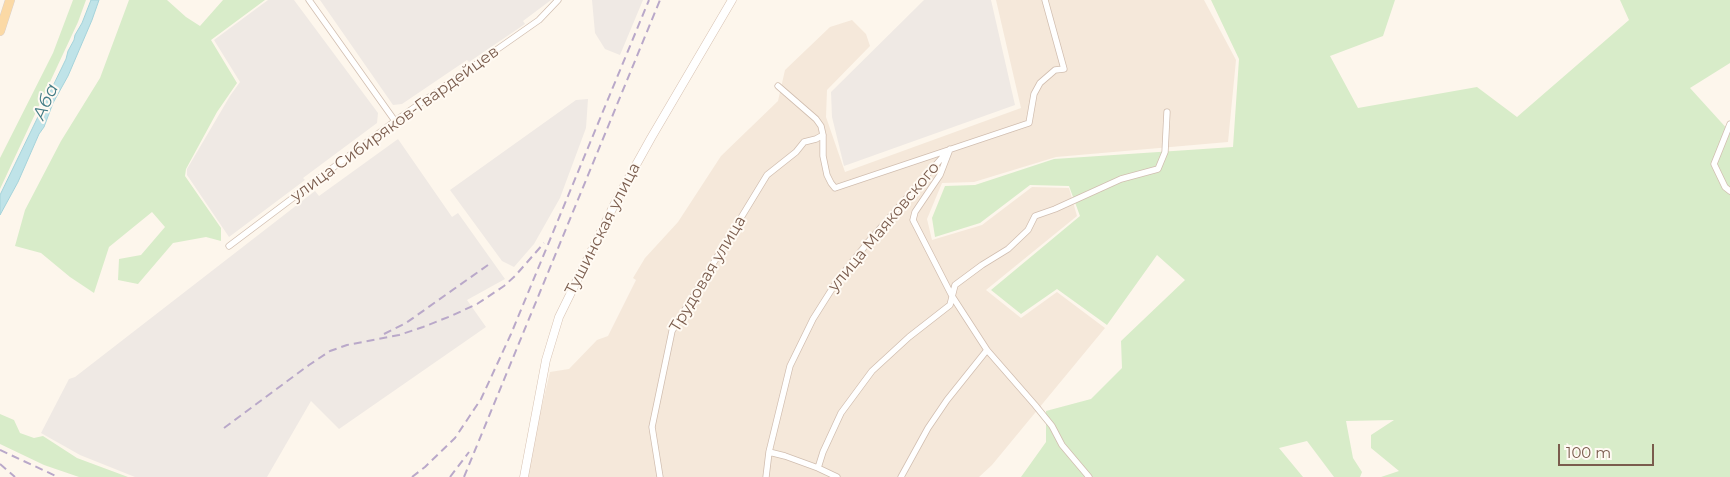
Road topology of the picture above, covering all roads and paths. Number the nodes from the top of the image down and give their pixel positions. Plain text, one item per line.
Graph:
1 (10, 0) edge
2 (309, 0) edge
3 (558, 0) edge
4 (732, 0) edge
5 (1045, 0) edge
6 (0, 31) edge
7 (778, 86) dead end
8 (1166, 112) dead end
9 (395, 121) junction
10 (1730, 124) edge
11 (823, 135) junction
12 (950, 149) junction
13 (1730, 191) edge
14 (229, 246) dead end
15 (952, 296) junction
16 (986, 350) junction
17 (769, 452) junction
18 (818, 468) junction
19 (524, 477) edge
20 (660, 477) edge
21 (766, 477) edge
22 (837, 477) edge
23 (901, 477) edge
24 (1089, 477) edge

1 - 6 main road
2 - 9 street
3 - 9 street, улица Сибиряков-Гвардейцев
4 - 19 main road, Тушинская улица
5 - 12 street
7 - 11 street
8 - 15 street
9 - 14 street, улица Сибиряков-Гвардейцев
10 - 13 street
11 - 12 street
11 - 20 street, Трудовая улица
12 - 15 street
12 - 17 street, улица Маяковского
15 - 16 street
15 - 18 street
16 - 23 street
16 - 24 street
17 - 18 street
17 - 21 street, улица Маяковского
18 - 22 street

